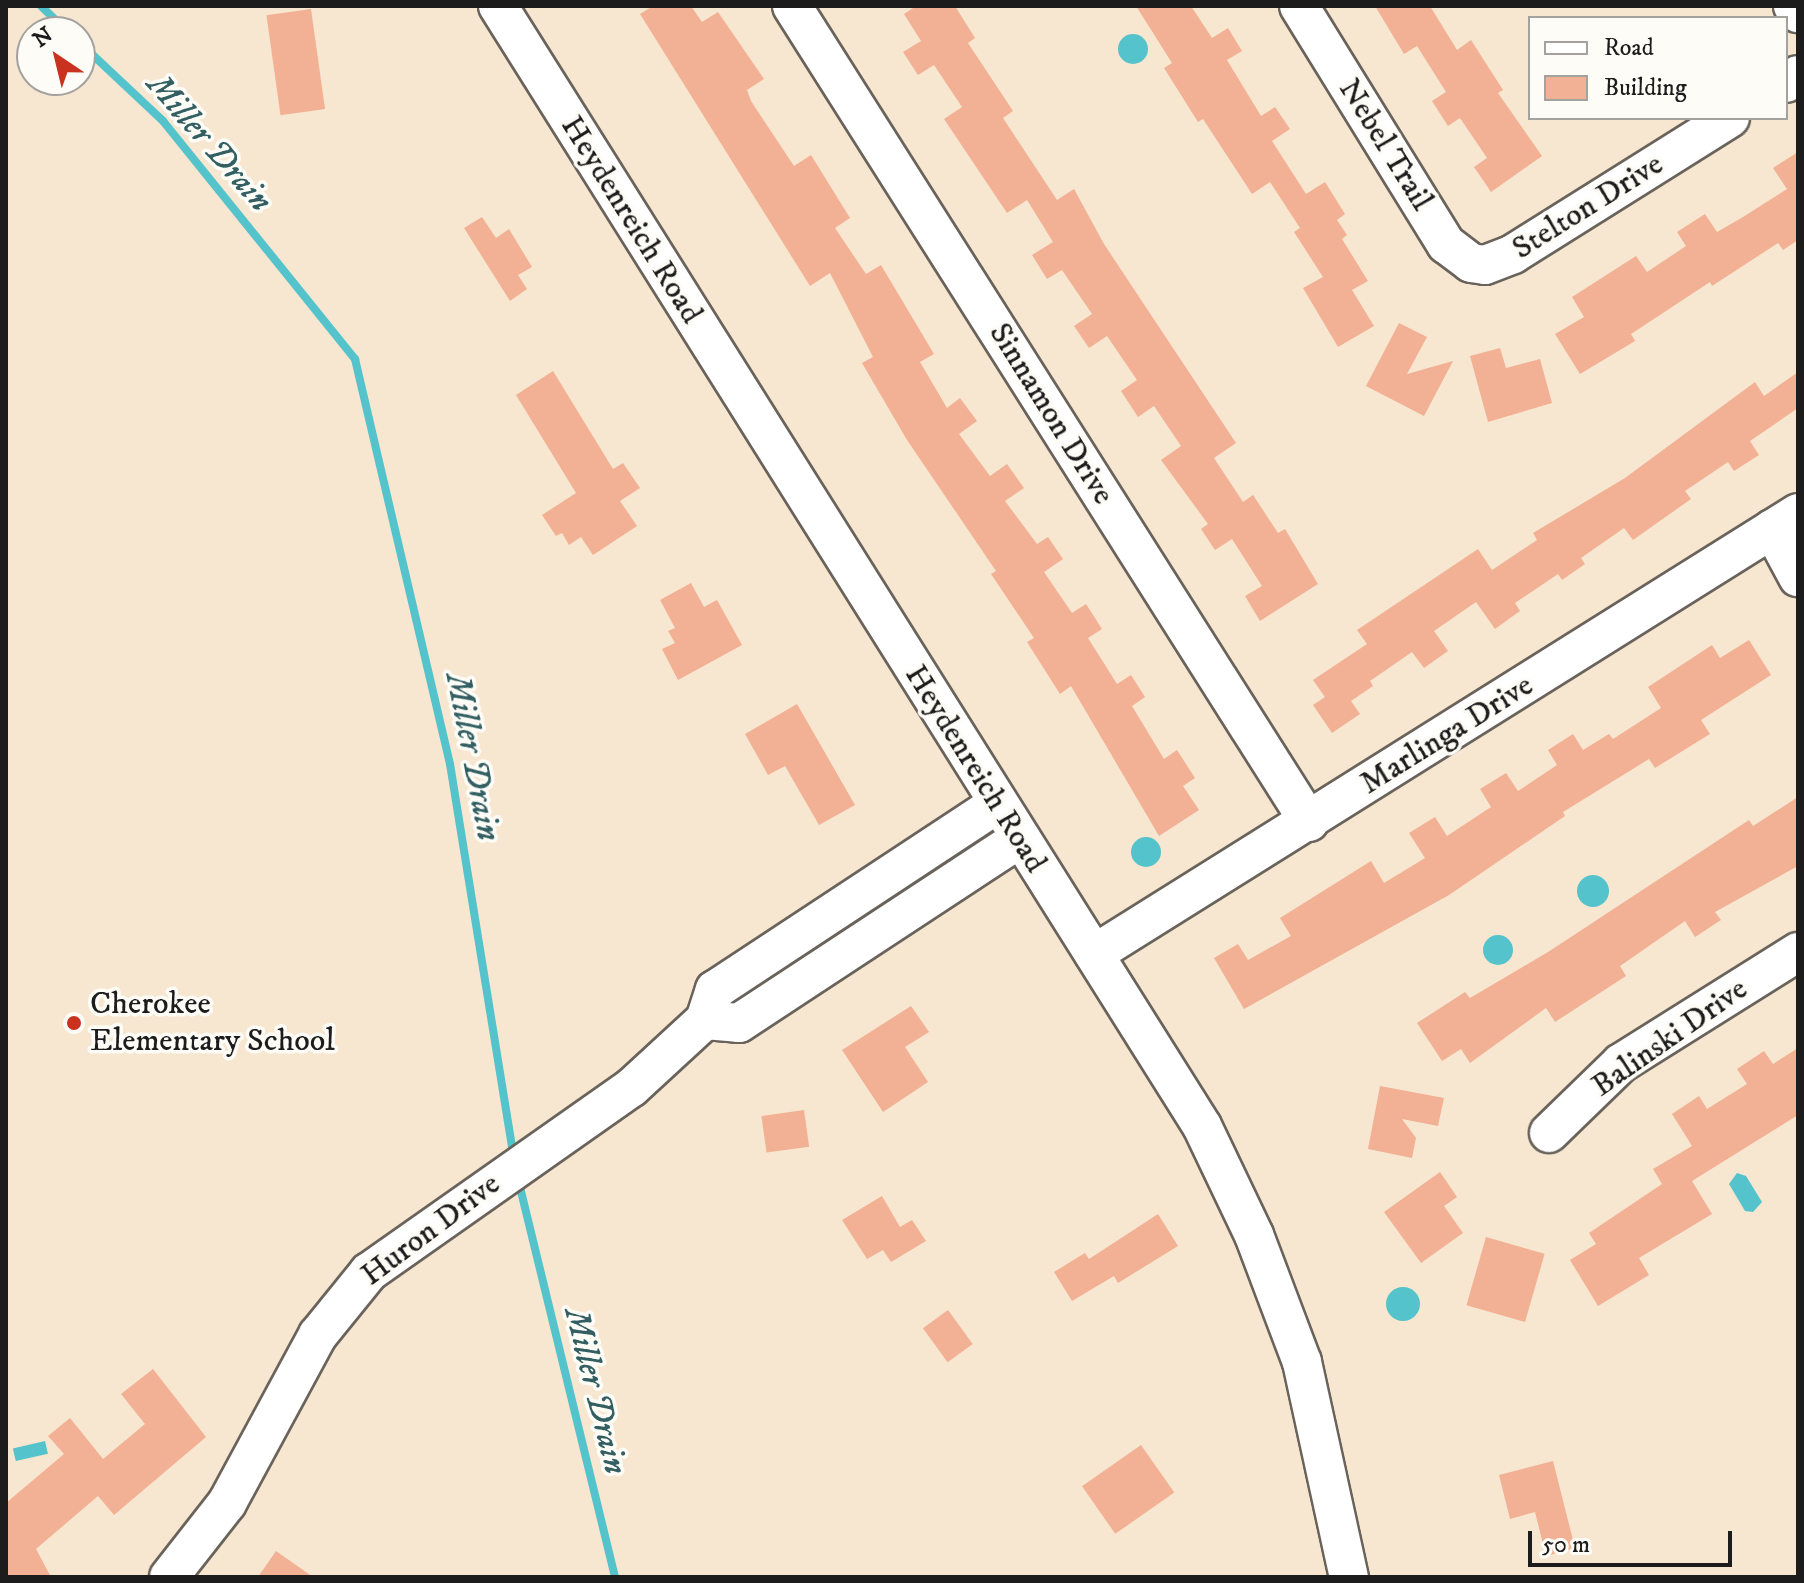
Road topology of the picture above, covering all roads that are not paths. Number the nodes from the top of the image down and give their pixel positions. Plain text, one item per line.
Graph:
1 (498, 6) edge
2 (792, 6) edge
3 (1299, 6) edge
4 (1793, 6) edge
5 (1798, 13) edge
6 (1727, 120) edge
7 (1485, 265) joint
8 (1785, 521) edge
9 (1798, 577) edge
10 (996, 805) junction
11 (1309, 822) junction
12 (1019, 839) junction
13 (799, 934) junction
14 (1798, 952) edge
15 (1094, 954) junction
16 (821, 967) junction
17 (705, 1020) junction
18 (1549, 1133) dead end
19 (169, 1577) edge
20 (1349, 1577) edge

1 - 10 street, Heydenreich Road
2 - 11 street, Sinnamon Drive
3 - 7 street, Nebel Trail
4 - 5 street
6 - 7 street, Stelton Drive
8 - 9 street
8 - 11 street, Marlinga Drive
10 - 12 street, Heydenreich Road
10 - 13 street, Huron Drive
11 - 15 street, Marlinga Drive
12 - 15 street, Heydenreich Road
12 - 16 street
13 - 16 street
13 - 17 street, Huron Drive
14 - 18 street, Balinski Drive
15 - 20 street, Heydenreich Road
16 - 17 street
17 - 19 street, Huron Drive

